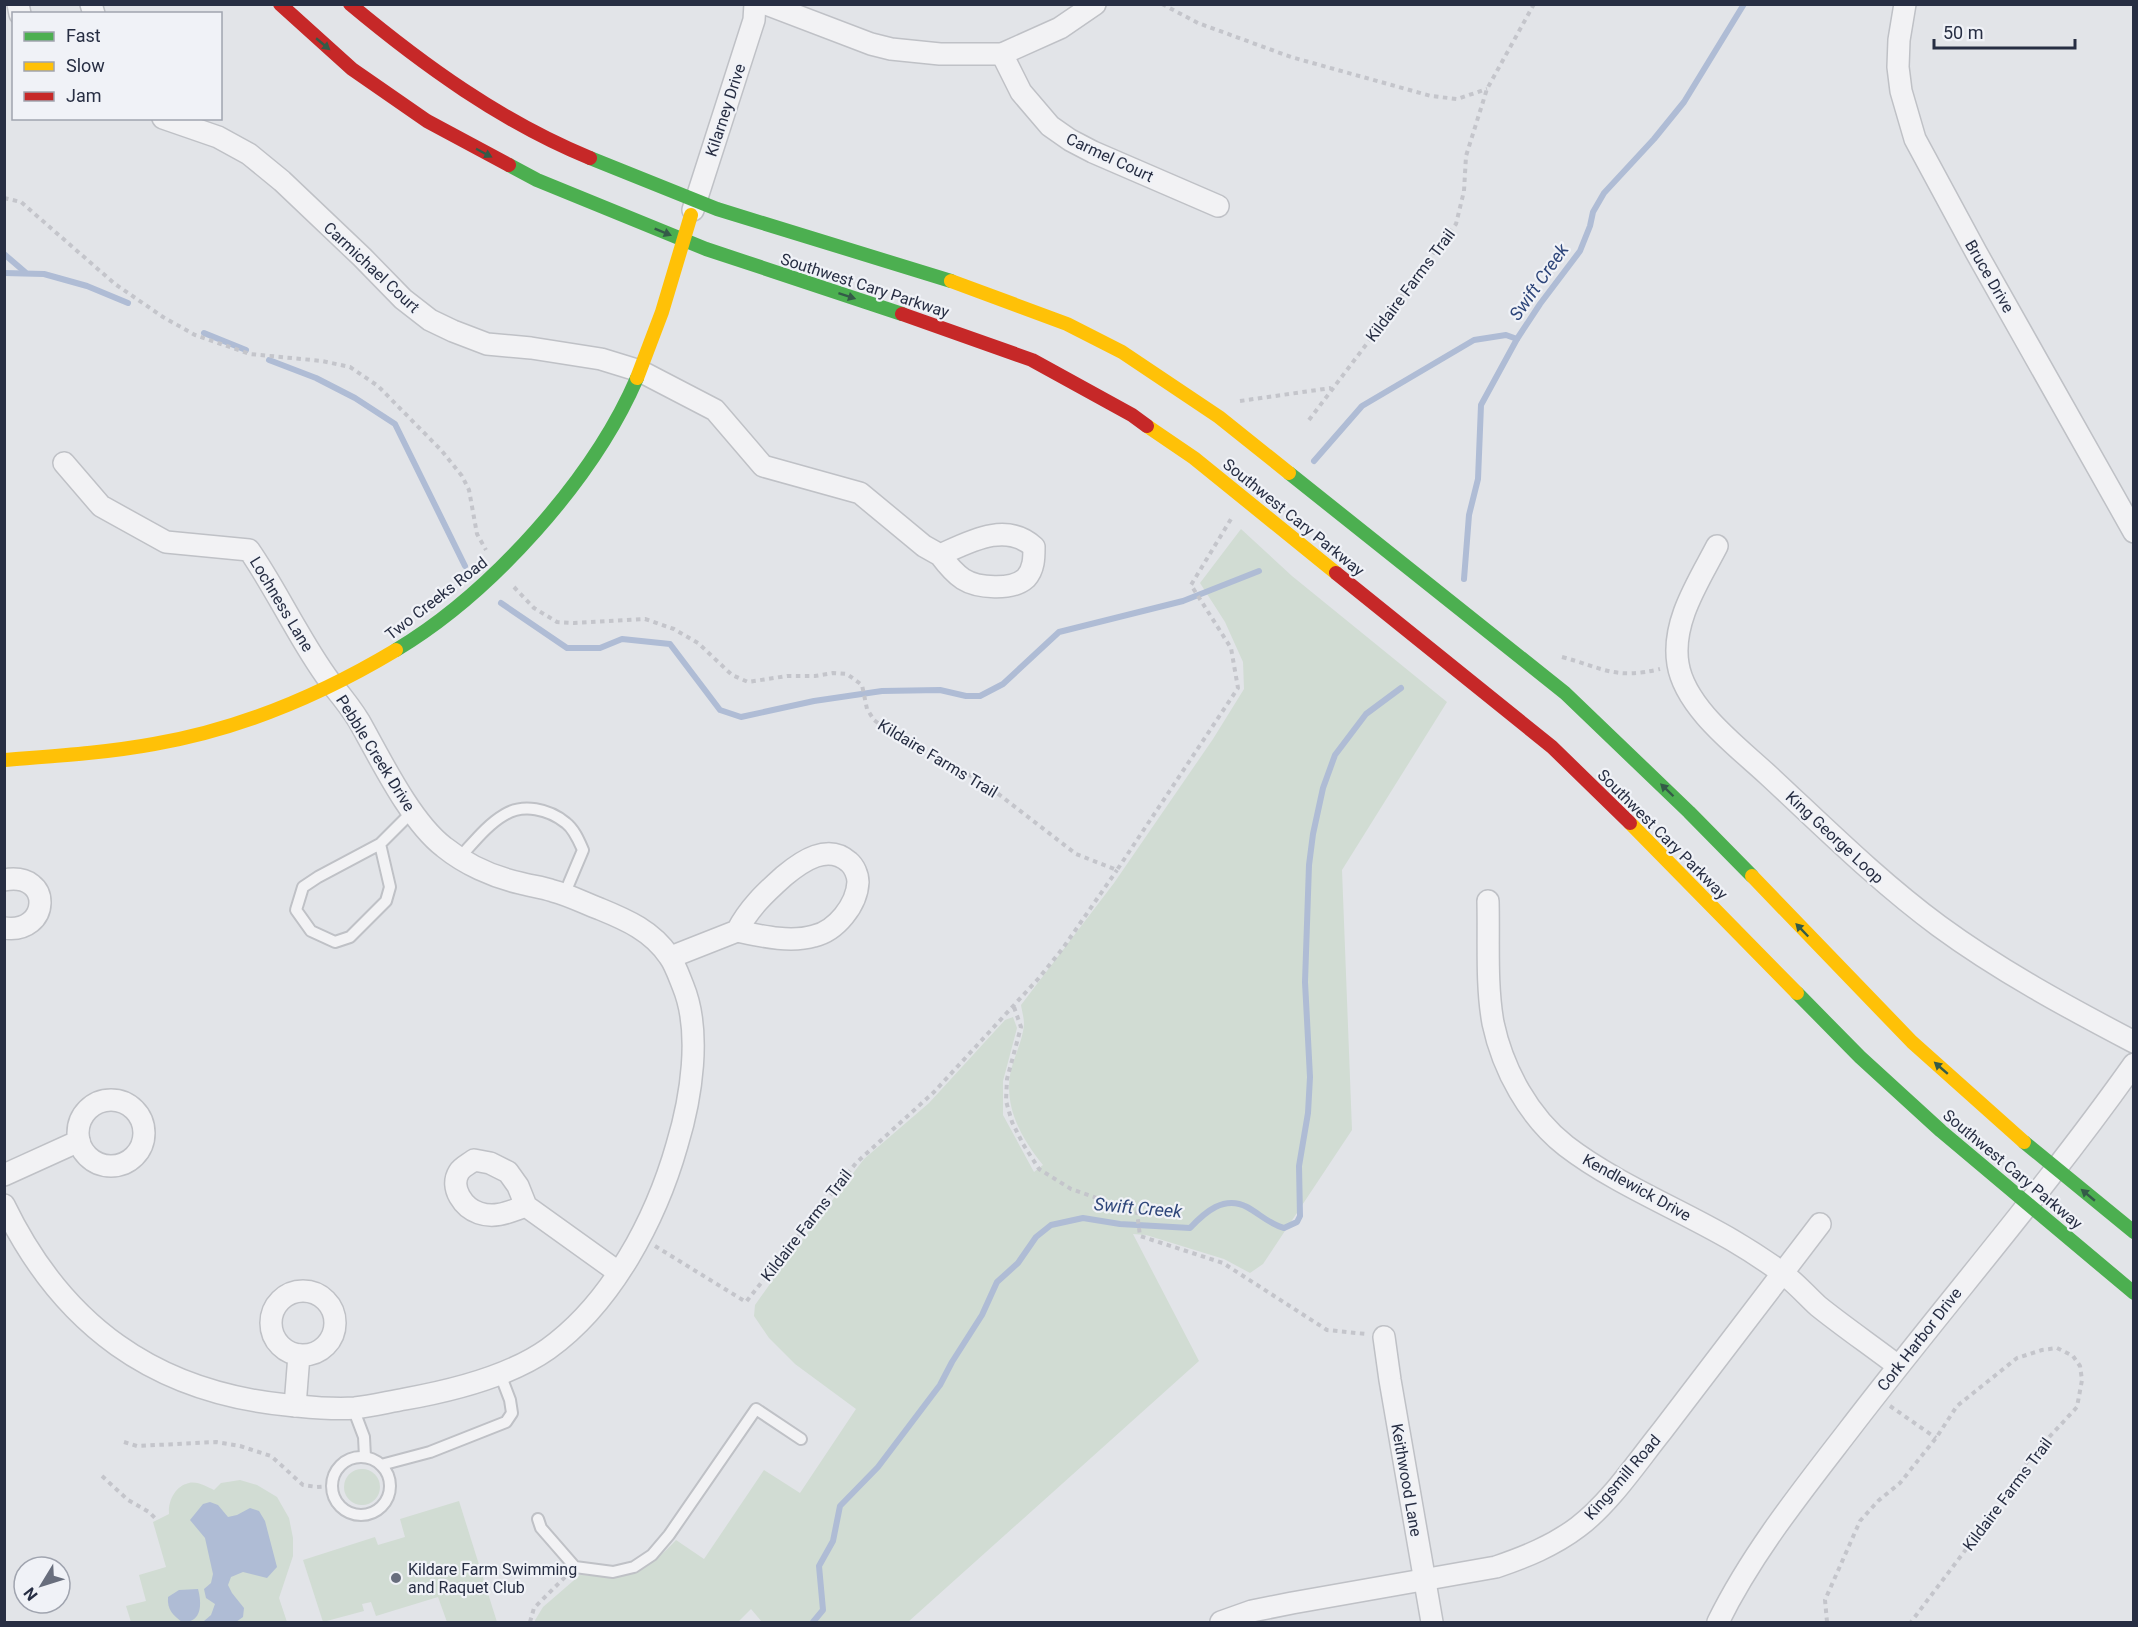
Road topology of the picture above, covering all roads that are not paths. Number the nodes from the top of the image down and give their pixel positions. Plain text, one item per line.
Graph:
1 (280, 4) edge
2 (350, 4) edge
3 (755, 4) edge
4 (766, 4) edge
5 (1095, 4) edge
6 (1905, 4) edge
7 (1002, 54) junction
8 (169, 120) edge
9 (1218, 206) dead end
10 (694, 207) junction
11 (684, 240) junction
12 (640, 371) junction
13 (64, 463) dead end
14 (2133, 532) edge
15 (1717, 546) dead end
16 (940, 555) dead end
17 (334, 687) junction
18 (4, 760) edge
19 (412, 812) junction
20 (380, 844) junction
21 (460, 857) junction
22 (4, 880) edge
23 (564, 895) junction
24 (1488, 901) dead end
25 (4, 928) edge
26 (736, 931) junction
27 (671, 957) junction
28 (2133, 1042) edge
29 (2133, 1064) edge
30 (79, 1141) dead end
31 (2055, 1167) junction
32 (4, 1175) edge
33 (2027, 1203) junction
34 (4, 1205) edge
35 (526, 1206) dead end
36 (1820, 1224) dead end
37 (2133, 1232) edge
38 (618, 1272) junction
39 (1782, 1273) junction
40 (2133, 1293) edge
41 (1384, 1336) road end
42 (299, 1355) dead end
43 (1898, 1366) junction
44 (500, 1374) junction
45 (295, 1406) junction
46 (353, 1408) junction
47 (801, 1439) dead end
48 (365, 1457) junction
49 (381, 1465) junction
50 (538, 1519) dead end
51 (1424, 1579) junction
52 (1221, 1623) edge
53 (1432, 1623) edge
54 (1718, 1623) edge

1 -> 11 main road, Southwest Cary Parkway
2 - 10 main road, Southwest Cary Parkway
3 - 10 street, Kilarney Drive
4 - 7 street
5 - 7 street
6 - 14 street, Bruce Drive
7 - 9 street, Carmel Court
8 - 12 street, Carmichael Court
10 - 11 main road, Two Creeks Road
31 -> 10 main road, Southwest Cary Parkway
11 - 12 main road, Two Creeks Road
11 -> 33 main road, Southwest Cary Parkway
12 - 16 street, Carmichael Court
12 - 17 main road, Two Creeks Road
13 - 17 street, Lochness Lane
15 - 28 street, King George Loop
17 - 18 main road, Two Creeks Road
17 - 19 street, Pebble Creek Drive
19 - 20 lane
19 - 21 street, Pebble Creek Drive
20 - 20 lane
21 - 23 street, Pebble Creek Drive
21 - 23 lane
22 - 25 street
23 - 27 street, Pebble Creek Drive
24 - 39 street, Kendlewick Drive
26 - 26 street
26 - 27 street
27 - 38 street, Pebble Creek Drive
29 - 31 street, Cork Harbor Drive
30 - 32 street
31 - 33 street, Cork Harbor Drive
37 -> 31 main road, Southwest Cary Parkway
33 - 40 main road, Southwest Cary Parkway
33 - 43 street, Cork Harbor Drive
34 - 45 street, Pebble Creek Drive
35 - 38 street
36 - 39 street
38 - 44 street, Pebble Creek Drive
39 - 43 street, Kendlewick Drive
39 - 51 street, Kingsmill Road
41 - 51 street, Keithwood Lane
42 - 45 street
43 - 54 street, Cork Harbor Drive
44 - 46 street, Pebble Creek Drive
44 - 49 lane
45 - 46 street, Pebble Creek Drive
46 - 48 lane
47 - 50 lane
48 - 49 lane
48 - 49 lane
51 - 52 street, Kingsmill Road
51 - 53 street, Keithwood Lane

